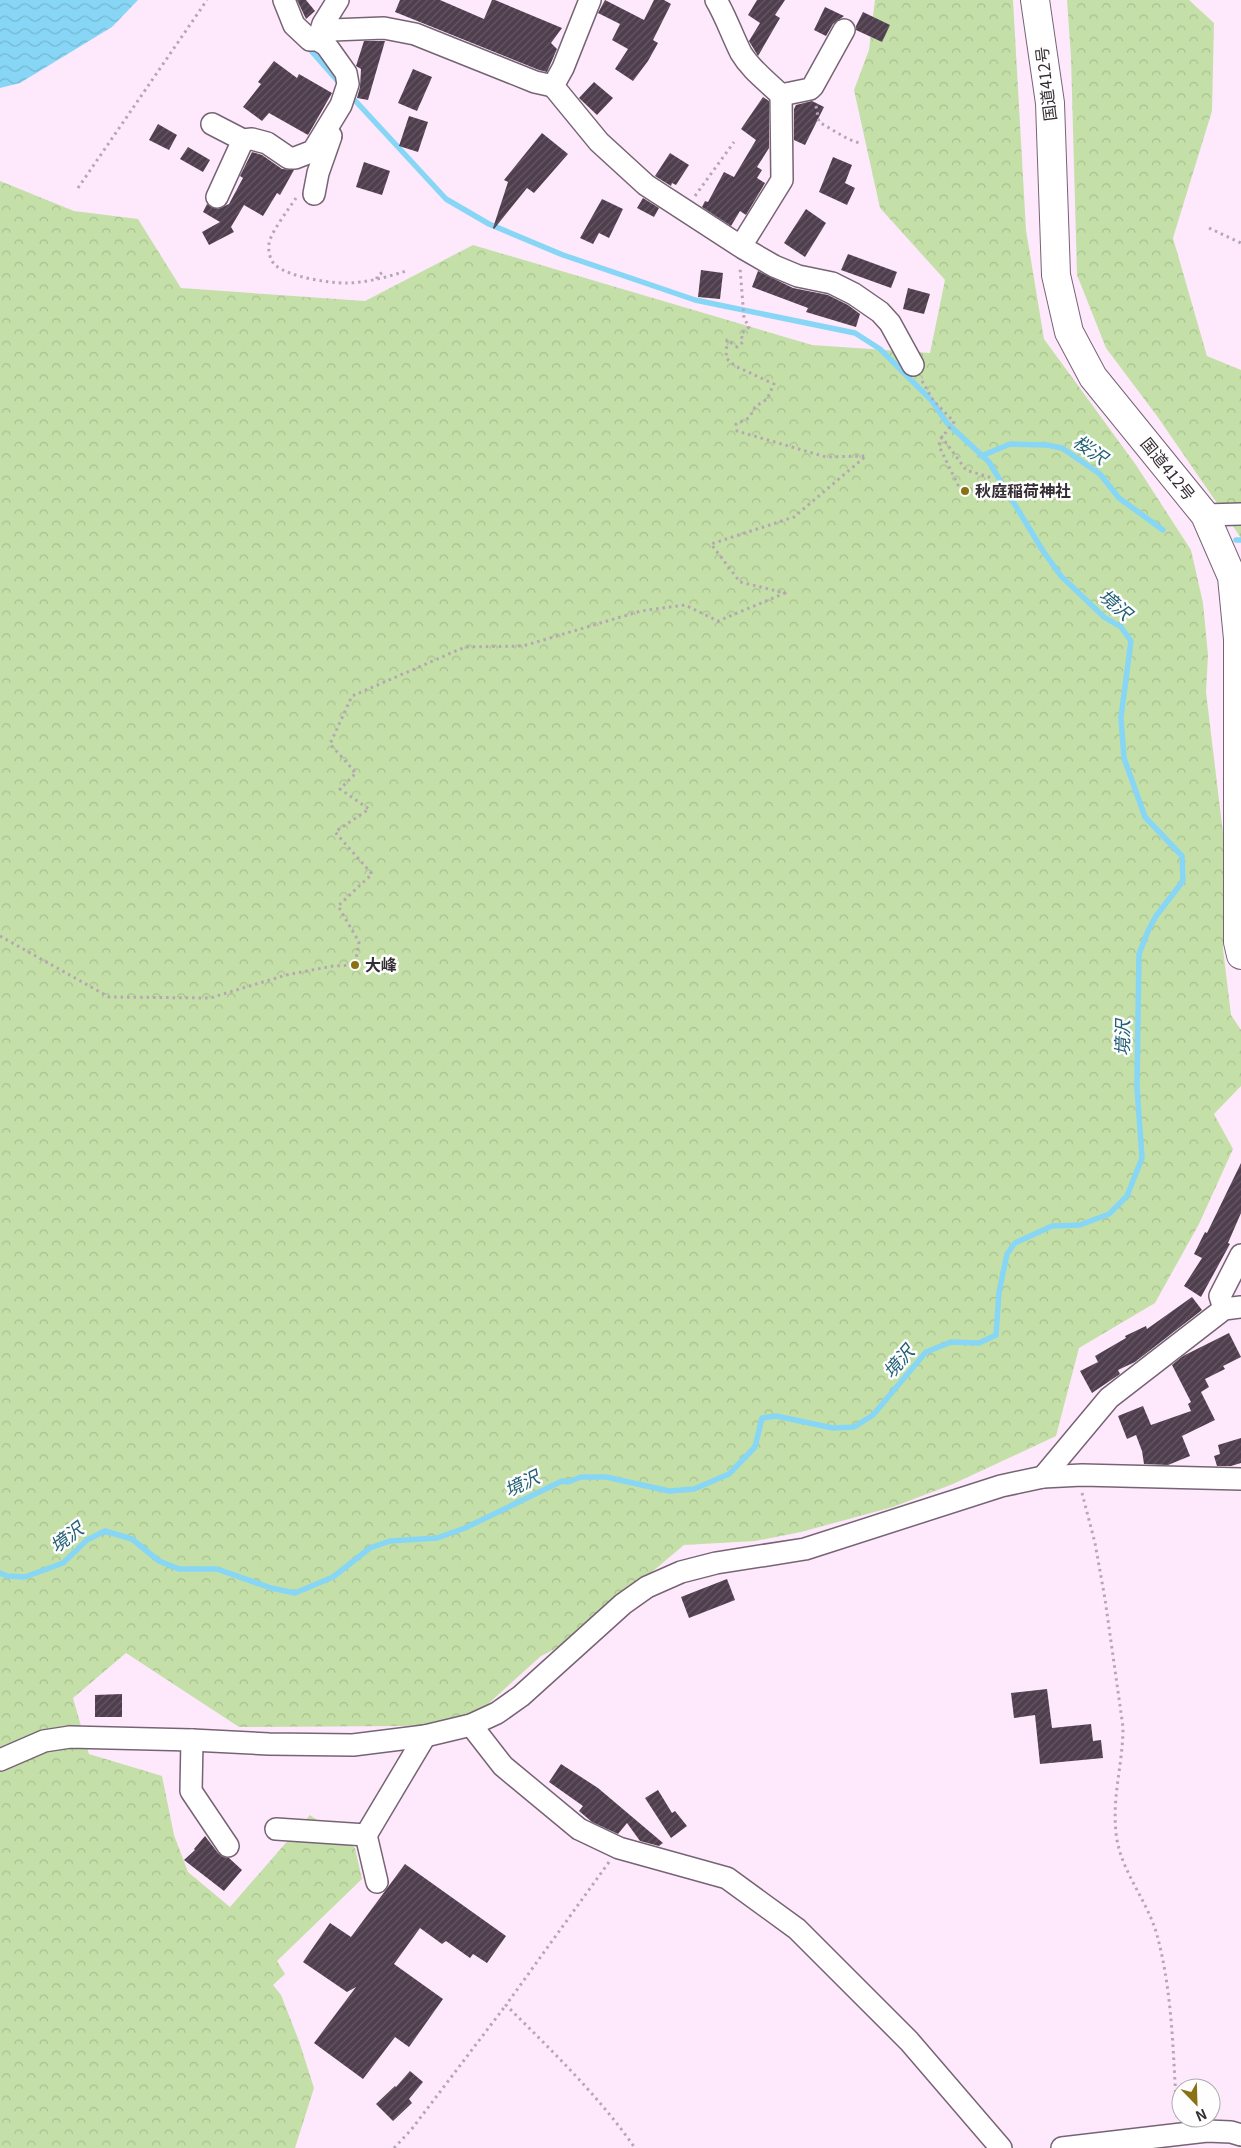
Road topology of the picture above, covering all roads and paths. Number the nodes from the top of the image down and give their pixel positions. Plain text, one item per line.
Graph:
1 (207, 0) edge
2 (284, 0) edge
3 (338, 0) edge
4 (590, 0) edge
5 (716, 0) edge
6 (1035, 0) edge
7 (844, 30) dead end
8 (318, 40) junction
9 (553, 86) junction
10 (810, 89) junction
11 (781, 95) junction
12 (326, 129) junction
13 (734, 142) dead end
14 (862, 144) dead end
15 (215, 186) dead end
16 (78, 188) dead end
17 (306, 192) joint
18 (684, 211) junction
19 (1209, 228) dead end
20 (1241, 243) edge
21 (739, 255) junction
22 (406, 271) dead end
23 (383, 272) dead end
24 (377, 279) junction
25 (913, 365) joint
26 (941, 436) junction
27 (992, 478) dead end
28 (959, 487) dead end
29 (1241, 514) edge
30 (1206, 515) junction
31 (0, 936) edge
32 (1241, 955) edge
33 (1241, 1255) edge
34 (1232, 1308) edge
35 (1082, 1475) junction
36 (1043, 1477) junction
37 (1241, 1478) edge
38 (471, 1725) junction
39 (425, 1736) junction
40 (192, 1740) junction
41 (0, 1760) edge
42 (276, 1829) dead end
43 (366, 1835) junction
44 (228, 1846) dead end
45 (619, 1848) junction
46 (377, 1882) dead end
47 (506, 2005) junction
48 (1178, 2133) junction
49 (1241, 2135) edge
50 (394, 2148) edge
51 (635, 2148) edge
52 (1001, 2148) edge
53 (1062, 2148) edge

1 - 16 path
2 - 8 street
3 - 8 street
4 - 9 street
5 - 11 street
6 - 30 highway, 国道412号
7 - 10 street
8 - 9 street
8 - 12 street
9 - 18 street
10 - 11 street
10 - 14 path
11 - 21 street
12 - 15 street
12 - 17 street
13 - 18 path
17 - 24 path
18 - 21 street
19 - 20 path
21 - 25 street
21 - 31 path
22 - 24 path
23 - 24 path
25 - 26 path
26 - 27 path
26 - 28 path
29 - 30 street
30 - 32 highway, 国道412号
33 - 34 street
34 - 36 street
35 - 36 street
35 - 37 street
35 - 48 path
36 - 38 street
38 - 39 street
38 - 45 street
39 - 40 street
39 - 43 street
40 - 41 street
40 - 44 street
42 - 43 street
43 - 46 street
45 - 47 path
45 - 52 street
47 - 50 path
47 - 51 path
48 - 49 street
48 - 53 street

